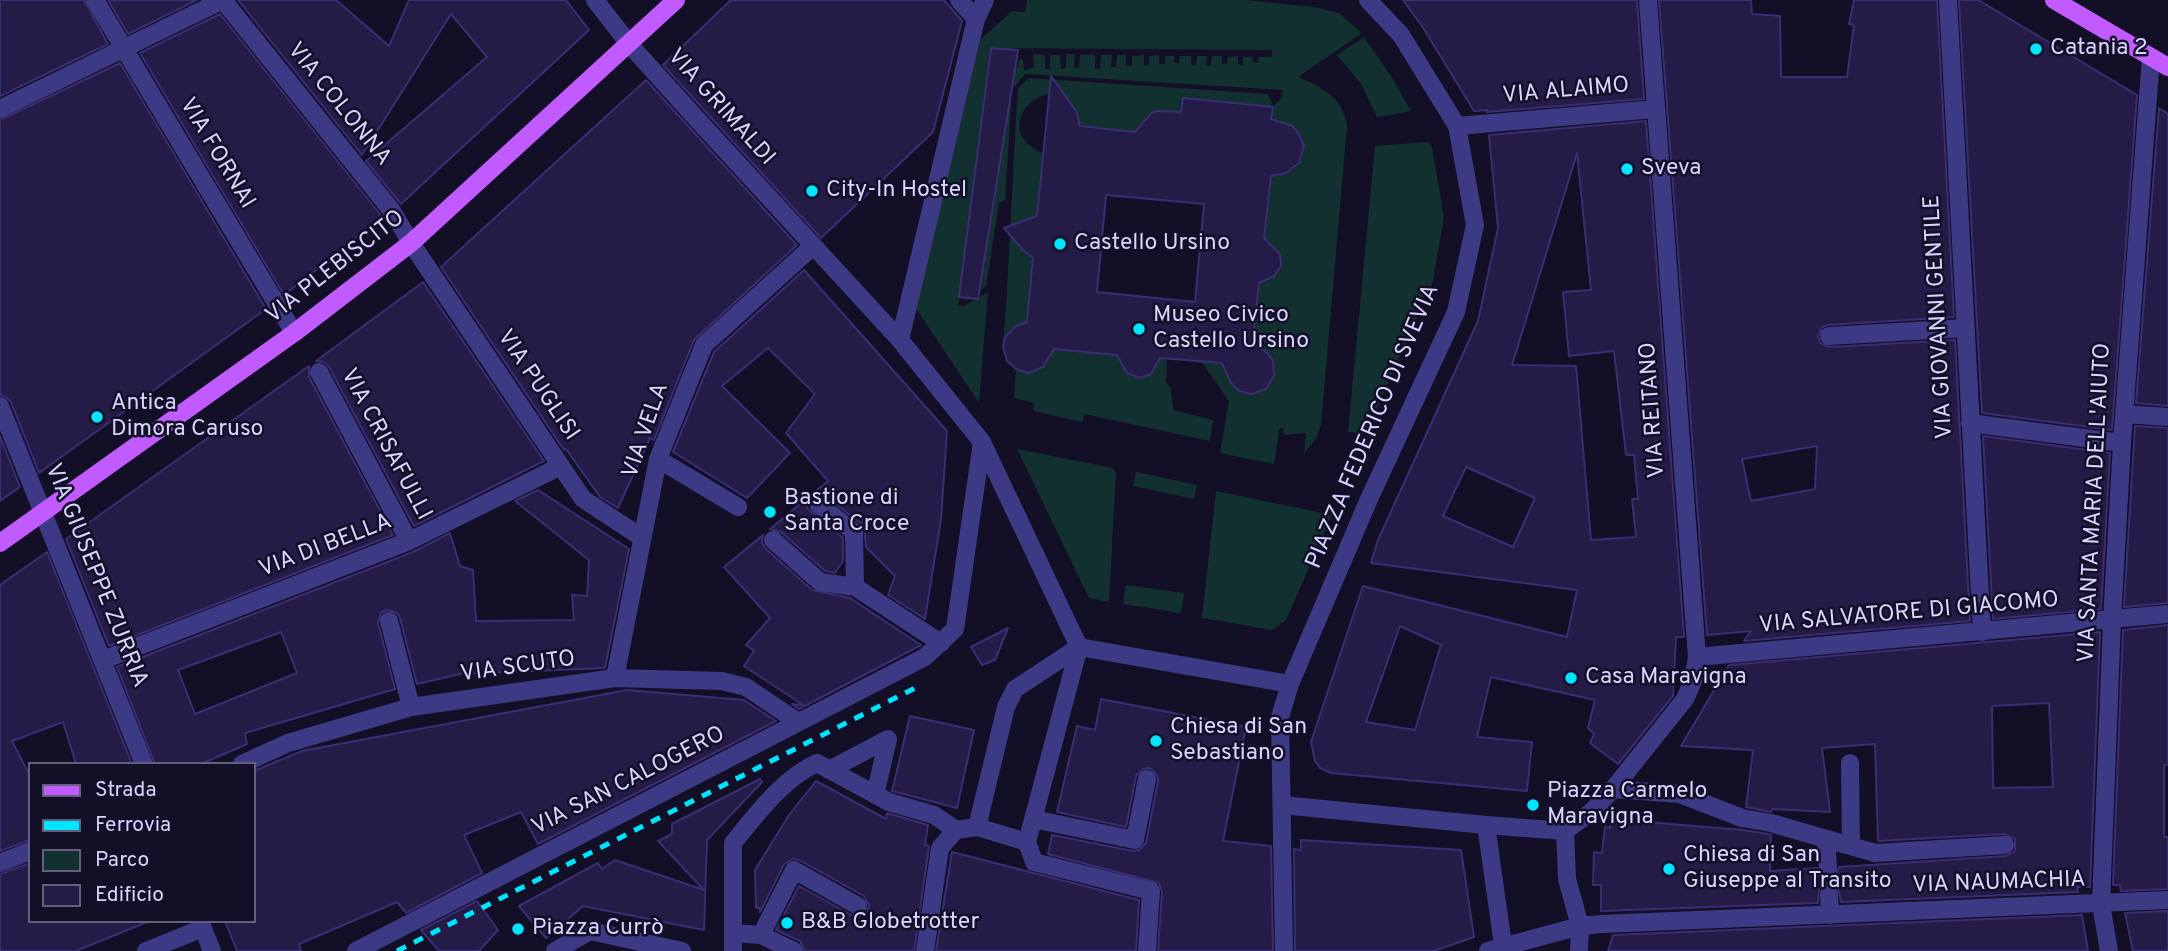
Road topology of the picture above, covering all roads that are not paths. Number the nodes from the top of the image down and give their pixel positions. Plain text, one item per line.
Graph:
1 (95, 0) edge
2 (223, 0) edge
3 (595, 0) edge
4 (676, 0) edge
5 (985, 0) edge
6 (1368, 0) edge
7 (1648, 0) edge
8 (1948, 0) edge
9 (2054, 0) edge
10 (967, 9) edge
11 (629, 44) junction
12 (124, 49) junction
13 (2151, 57) junction
14 (2168, 67) edge
15 (0, 109) edge
16 (1655, 109) junction
17 (1457, 126) junction
18 (411, 243) junction
19 (813, 246) junction
20 (1965, 328) junction
21 (294, 333) junction
22 (1829, 336) dead end
23 (900, 340) junction
24 (318, 372) dead end
25 (0, 406) edge
26 (2125, 414) junction
27 (2168, 417) edge
28 (1970, 423) junction
29 (982, 442) junction
30 (2122, 443) junction
31 (658, 459) junction
32 (561, 466) junction
33 (818, 504) dead end
34 (738, 507) dead end
35 (42, 513) junction
36 (641, 537) junction
37 (773, 540) dead end
38 (409, 541) junction
39 (0, 543) edge
40 (855, 587) junction
41 (2168, 614) edge
42 (2112, 620) junction
43 (389, 621) dead end
44 (1982, 632) junction
45 (941, 643) junction
46 (1079, 647) junction
47 (1697, 657) junction
48 (103, 660) junction
49 (615, 678) junction
50 (1290, 684) junction
51 (411, 707) junction
52 (799, 722) junction
53 (143, 762) edge
54 (246, 762) edge
55 (1850, 764) dead end
56 (829, 770) junction
57 (1147, 779) dead end
58 (1613, 789) junction
59 (875, 795) junction
60 (1282, 805) junction
61 (1033, 819) junction
62 (1486, 825) junction
63 (977, 827) junction
64 (956, 830) junction
65 (1565, 831) junction
66 (1826, 839) junction
67 (1027, 842) junction
68 (2004, 845) dead end
69 (1851, 846) junction
70 (28, 852) edge
71 (0, 863) edge
72 (1828, 868) dead end
73 (1829, 894) dead end
74 (2168, 900) edge
75 (2101, 904) junction
76 (858, 906) dead end
77 (1830, 915) junction
78 (202, 924) edge
79 (1580, 926) junction
80 (761, 935) junction
81 (733, 942) edge
82 (171, 945) edge
83 (560, 948) edge
84 (1495, 948) edge
85 (146, 951) edge
86 (212, 951) edge
87 (356, 951) edge
88 (682, 951) edge
89 (794, 951) edge
90 (925, 951) edge
91 (1147, 951) edge
92 (1284, 951) edge
93 (1579, 951) edge
94 (2109, 951) edge

1 - 12 street, VIA FORNAI
2 - 12 street
2 - 18 street, VIA COLONNA
3 - 11 street, VIA GRIMALDI
4 - 11 main road, VIA PLEBISCITO
5 - 10 street
6 - 17 street, PIAZZA FEDERICO DI SVEVIA
7 - 16 street, VIA REITANO
8 - 20 street, VIA GIOVANNI GENTILE
9 - 13 main road
10 - 23 street
11 - 18 main road, VIA PLEBISCITO
11 - 19 street, VIA GRIMALDI
12 - 15 street
12 - 21 street, VIA FORNAI
13 - 14 main road
13 - 26 street, VIA SANTA MARIA DELL'AIUTO
16 - 17 street, VIA ALAIMO
16 - 47 street, VIA REITANO
17 - 50 street, PIAZZA FEDERICO DI SVEVIA
18 - 21 main road, VIA PLEBISCITO
18 - 32 street, VIA PUGLISI
19 - 23 street, VIA GRIMALDI
19 - 31 street, VIA VELA
20 - 22 street
20 - 28 street, VIA GIOVANNI GENTILE
21 - 35 main road, VIA PLEBISCITO
23 - 29 street
24 - 38 street, VIA CRISAFULLI
25 - 35 street, VIA GIUSEPPE ZURRIA
26 - 27 street
26 - 30 street, VIA SANTA MARIA DELL'AIUTO
28 - 30 street
28 - 44 street, VIA GIOVANNI GENTILE
29 - 45 street, VIA SAN CALOGERO
29 - 46 street
30 - 42 street, VIA SANTA MARIA DELL'AIUTO
31 - 34 street
31 - 36 street, VIA VELA
32 - 36 street, VIA PUGLISI
32 - 38 street, VIA DI BELLA
33 - 40 street
35 - 39 main road, VIA PLEBISCITO
35 - 48 street, VIA GIUSEPPE ZURRIA
36 - 49 street, VIA VELA
37 - 40 street
38 - 48 street, VIA DI BELLA
40 - 45 street
41 - 42 street, VIA SALVATORE DI GIACOMO
42 - 44 street, VIA SALVATORE DI GIACOMO
42 - 75 street, VIA SANTA MARIA DELL'AIUTO
43 - 51 street
44 - 47 street, VIA SALVATORE DI GIACOMO
45 - 52 street, VIA SAN CALOGERO
46 - 50 street
46 - 61 street
46 - 63 street
47 - 58 street, VIA REITANO
48 - 53 street, VIA GIUSEPPE ZURRIA
49 - 51 street, VIA SCUTO
49 - 52 street, VIA SCUTO
50 - 60 street, PIAZZA FEDERICO DI SVEVIA
51 - 54 street, VIA SCUTO
52 - 87 street, VIA SAN CALOGERO
55 - 69 street
56 - 59 street
56 - 59 street
56 - 81 street
57 - 61 street
58 - 65 street, VIA REITANO
58 - 66 street
59 - 64 street
60 - 62 street
60 - 92 street, PIAZZA FEDERICO DI SVEVIA
61 - 67 street
62 - 65 street
62 - 84 street
63 - 64 street
63 - 67 street
64 - 90 street
65 - 79 street
66 - 69 street
66 - 72 street
67 - 91 street
68 - 69 street
70 - 71 street
73 - 77 street
74 - 75 street, VIA NAUMACHIA
75 - 77 street, VIA NAUMACHIA
75 - 94 street, VIA SANTA MARIA DELL'AIUTO
76 - 80 street
77 - 79 street, VIA NAUMACHIA
78 - 82 street
78 - 86 street
79 - 84 street, VIA NAUMACHIA
79 - 93 street
80 - 81 street
80 - 89 street
82 - 85 street
83 - 88 street

